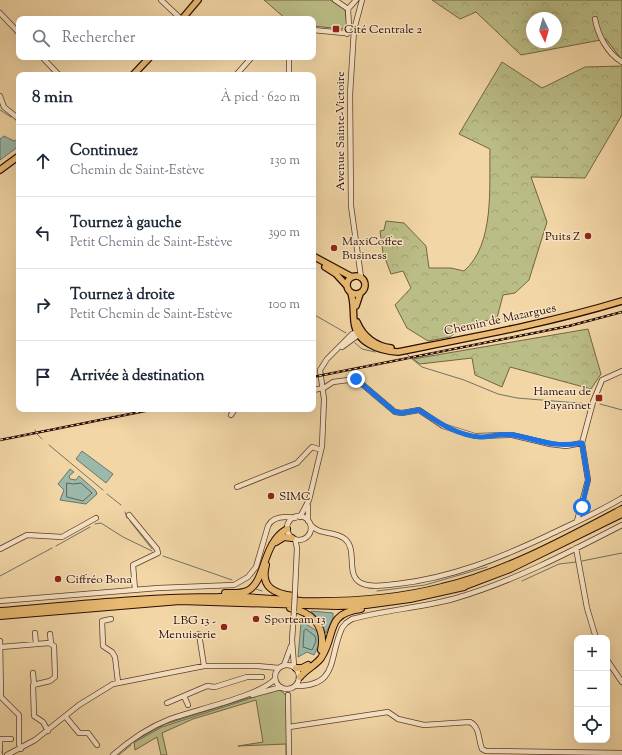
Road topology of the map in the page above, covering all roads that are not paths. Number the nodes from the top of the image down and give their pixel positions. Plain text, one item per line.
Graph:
1 (161, 0) edge
2 (196, 0) edge
3 (335, 0) edge
4 (356, 0) edge
5 (362, 0) edge
6 (348, 10) junction
7 (0, 13) edge
8 (177, 16) edge
9 (183, 16) edge
10 (595, 19) dead end
11 (16, 30) edge
12 (316, 30) edge
13 (346, 33) junction
14 (354, 33) junction
15 (45, 60) edge
16 (145, 60) edge
17 (249, 60) edge
18 (289, 60) edge
19 (622, 62) edge
20 (56, 72) edge
21 (134, 72) edge
22 (239, 72) edge
23 (289, 72) edge
24 (0, 96) edge
25 (16, 116) edge
26 (16, 158) edge
27 (0, 170) edge
28 (316, 257) edge
29 (316, 262) edge
30 (356, 277) junction
31 (347, 286) junction
32 (351, 293) junction
33 (360, 294) junction
34 (622, 301) edge
35 (360, 333) junction
36 (622, 371) edge
37 (323, 388) junction
38 (316, 389) edge
39 (233, 412) edge
40 (231, 415) dead end
41 (582, 443) junction
42 (321, 450) junction
43 (237, 488) dead end
44 (622, 498) edge
45 (309, 500) junction
46 (622, 509) edge
47 (622, 514) edge
48 (130, 515) dead end
49 (279, 517) junction
50 (300, 517) junction
51 (96, 518) dead end
52 (295, 518) junction
53 (577, 521) junction
54 (309, 523) junction
55 (622, 525) edge
56 (288, 527) junction
57 (321, 532) junction
58 (293, 538) junction
59 (305, 538) junction
60 (576, 548) junction
61 (0, 549) edge
62 (297, 561) junction
63 (464, 587) junction
64 (135, 590) junction
65 (387, 598) junction
66 (0, 601) edge
67 (222, 602) junction
68 (89, 604) junction
69 (0, 611) edge
70 (0, 616) edge
71 (111, 619) dead end
72 (35, 633) dead end
73 (50, 634) dead end
74 (199, 634) dead end
75 (595, 635) edge
76 (292, 640) junction
77 (0, 641) edge
78 (51, 643) junction
79 (36, 644) junction
80 (0, 647) edge
81 (610, 664) edge
82 (204, 666) junction
83 (247, 666) junction
84 (281, 666) junction
85 (295, 667) junction
86 (33, 674) dead end
87 (247, 677) junction
88 (262, 677) dead end
89 (275, 677) junction
90 (299, 679) junction
91 (118, 682) junction
92 (622, 682) edge
93 (34, 684) junction
94 (307, 686) junction
95 (293, 687) junction
96 (283, 688) junction
97 (288, 695) junction
98 (184, 696) junction
99 (167, 703) dead end
100 (217, 704) junction
101 (188, 705) dead end
102 (66, 716) junction
103 (289, 727) junction
104 (48, 731) junction
105 (0, 739) edge
106 (11, 739) dead end
107 (97, 745) dead end
108 (21, 749) junction
109 (0, 750) edge
110 (622, 753) edge
111 (7, 755) edge
112 (114, 755) edge
113 (289, 755) edge

1 - 8 street
2 - 9 main road
3 - 6 street
4 - 6 street
5 - 14 street, Avenue Sainte-Victoire
6 - 13 street
7 - 11 street
10 - 19 street
12 - 13 street
13 - 14 street
14 - 30 street, Avenue Sainte-Victoire
15 - 20 street
16 - 21 main road
17 - 22 street
18 - 23 street
24 - 25 street
26 - 27 main road
28 - 30 main road
29 - 31 main road
30 - 31 main road
30 - 33 main road
31 - 32 main road
32 - 33 main road
32 - 35 main road
33 - 35 main road
34 - 35 main road, Chemin de Mazargues
35 - 37 street
36 - 41 street
37 - 38 street
37 - 41 street
37 - 42 street
39 - 40 street
41 - 53 street
42 - 43 street
42 - 45 street
44 - 53 street
45 - 50 street
45 - 54 street
46 - 65 highway
47 - 63 highway
48 - 64 street
49 - 52 street
49 - 56 street
49 - 64 street
50 - 52 street
50 - 54 street
51 - 61 street
52 - 56 street
53 - 57 street
54 - 57 street
54 - 59 street
55 - 60 street
56 - 58 street
56 - 68 highway
57 - 59 street
58 - 59 street
58 - 62 street
58 - 65 highway
59 - 62 street
60 - 75 street
60 - 94 street
62 - 76 street, bridge
63 - 67 highway
63 - 90 highway
64 - 66 street
65 - 68 highway
67 - 70 highway
67 - 85 highway
68 - 69 highway
71 - 91 street
72 - 79 street
73 - 78 street
74 - 82 street
76 - 84 street
76 - 85 street
77 - 80 street
78 - 79 street
78 - 93 street
79 - 80 street
80 - 108 street
81 - 92 street
82 - 83 street
82 - 91 street
83 - 84 street
83 - 87 street
83 - 89 street
84 - 85 street
84 - 89 street
85 - 90 street
86 - 93 street
87 - 88 street
87 - 98 street
89 - 96 street
89 - 100 street
90 - 94 street
90 - 95 street
91 - 102 street
93 - 104 street
94 - 95 street
95 - 96 street
95 - 97 street
96 - 97 street
96 - 100 street
97 - 103 street
98 - 99 street
98 - 101 street
100 - 112 street
102 - 104 street
102 - 107 street
103 - 110 street
103 - 113 street
104 - 108 street
105 - 106 street
105 - 109 street
108 - 111 street

